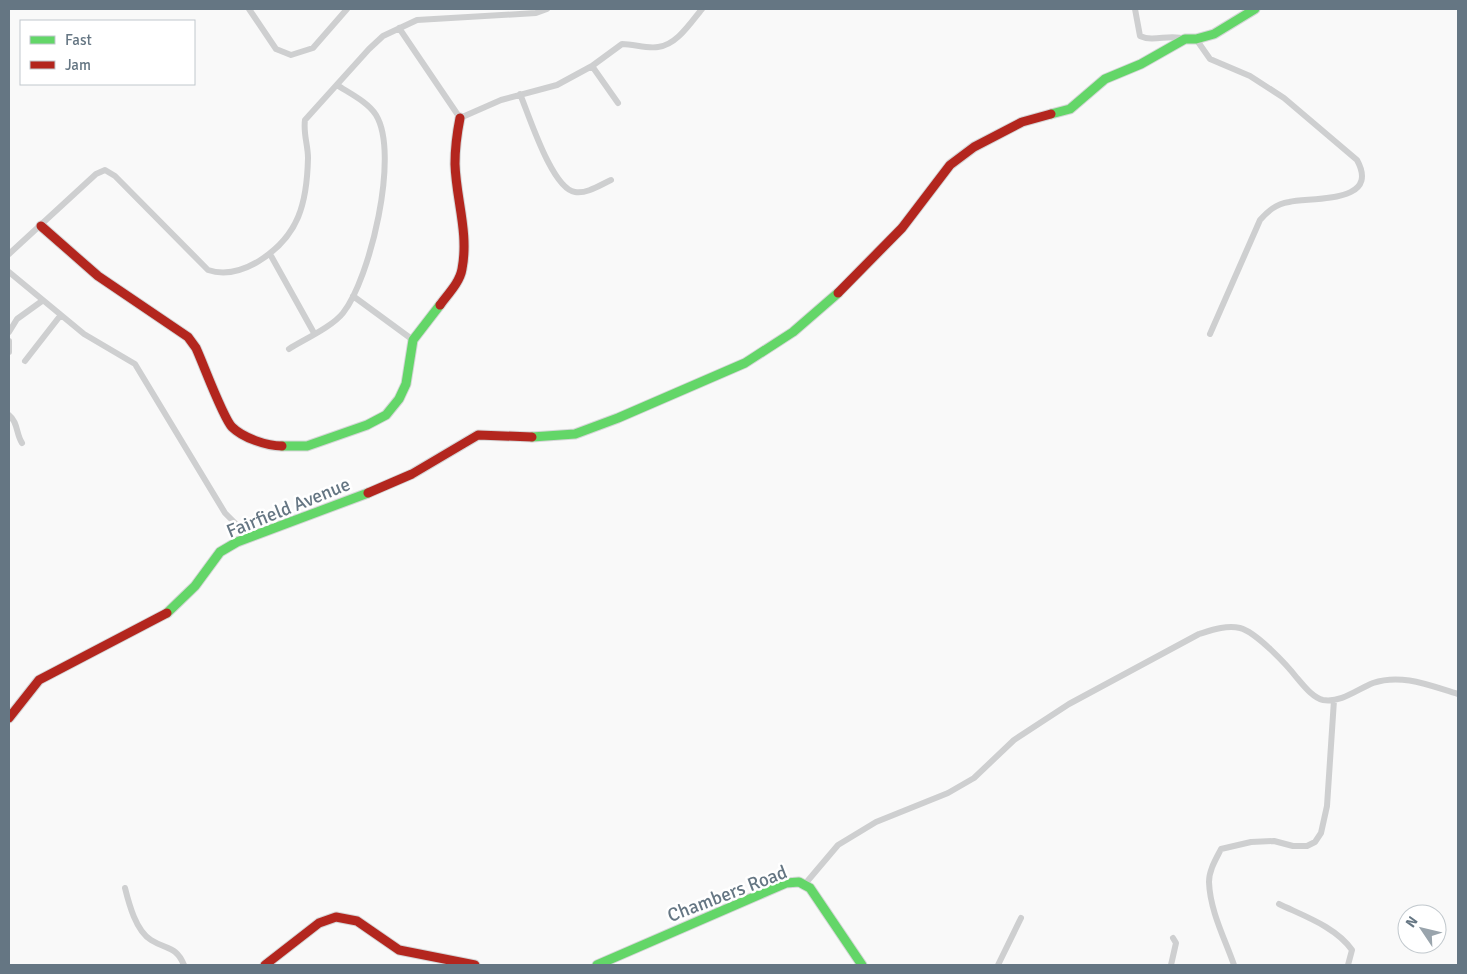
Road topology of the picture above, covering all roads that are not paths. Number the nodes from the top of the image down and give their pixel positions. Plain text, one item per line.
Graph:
1 (249, 9) edge
2 (548, 9) edge
3 (702, 9) edge
4 (1135, 9) edge
5 (1255, 9) edge
6 (344, 10) edge
7 (399, 28) junction
8 (1185, 39) junction
9 (1196, 39) junction
10 (592, 66) junction
11 (337, 85) junction
12 (520, 94) junction
13 (618, 103) dead end
14 (460, 118) junction
15 (610, 180) dead end
16 (41, 226) junction
17 (9, 254) edge
18 (270, 254) junction
19 (9, 274) edge
20 (353, 296) junction
21 (42, 301) junction
22 (60, 316) junction
23 (9, 332) edge
24 (314, 333) junction
25 (1210, 334) dead end
26 (413, 340) junction
27 (9, 341) edge
28 (288, 350) dead end
29 (9, 352) edge
30 (25, 361) dead end
31 (9, 415) edge
32 (22, 443) dead end
33 (254, 535) junction
34 (1458, 694) edge
35 (1334, 700) junction
36 (9, 718) edge
37 (805, 884) junction
38 (125, 888) dead end
39 (1279, 904) dead end
40 (1021, 918) dead end
41 (1173, 938) dead end
42 (184, 965) edge
43 (265, 965) edge
44 (474, 965) edge
45 (597, 965) edge
46 (862, 965) edge
47 (998, 965) edge
48 (1171, 965) edge
49 (1234, 965) edge
50 (1348, 965) edge

1 - 6 street
2 - 7 street
3 - 10 street
4 - 8 street
5 - 9 street
7 - 11 street
7 - 14 street
8 - 9 street
8 - 33 street, Fairfield Avenue
9 - 25 street
10 - 12 street
10 - 13 street
11 - 18 street
11 - 20 street
12 - 14 street
12 - 15 street
14 - 26 street
16 - 17 street
16 - 18 street
16 - 26 street
18 - 24 street
19 - 21 street
20 - 24 street
20 - 26 street
21 - 22 street
21 - 23 street
22 - 30 street
22 - 33 street
24 - 28 street
27 - 29 street
31 - 32 street
33 - 36 street, Fairfield Avenue
34 - 35 street
35 - 37 street
35 - 49 street
37 - 45 street, Chambers Road
37 - 46 street, Chambers Road
38 - 42 street
39 - 50 street
40 - 47 street
41 - 48 street
43 - 44 street

